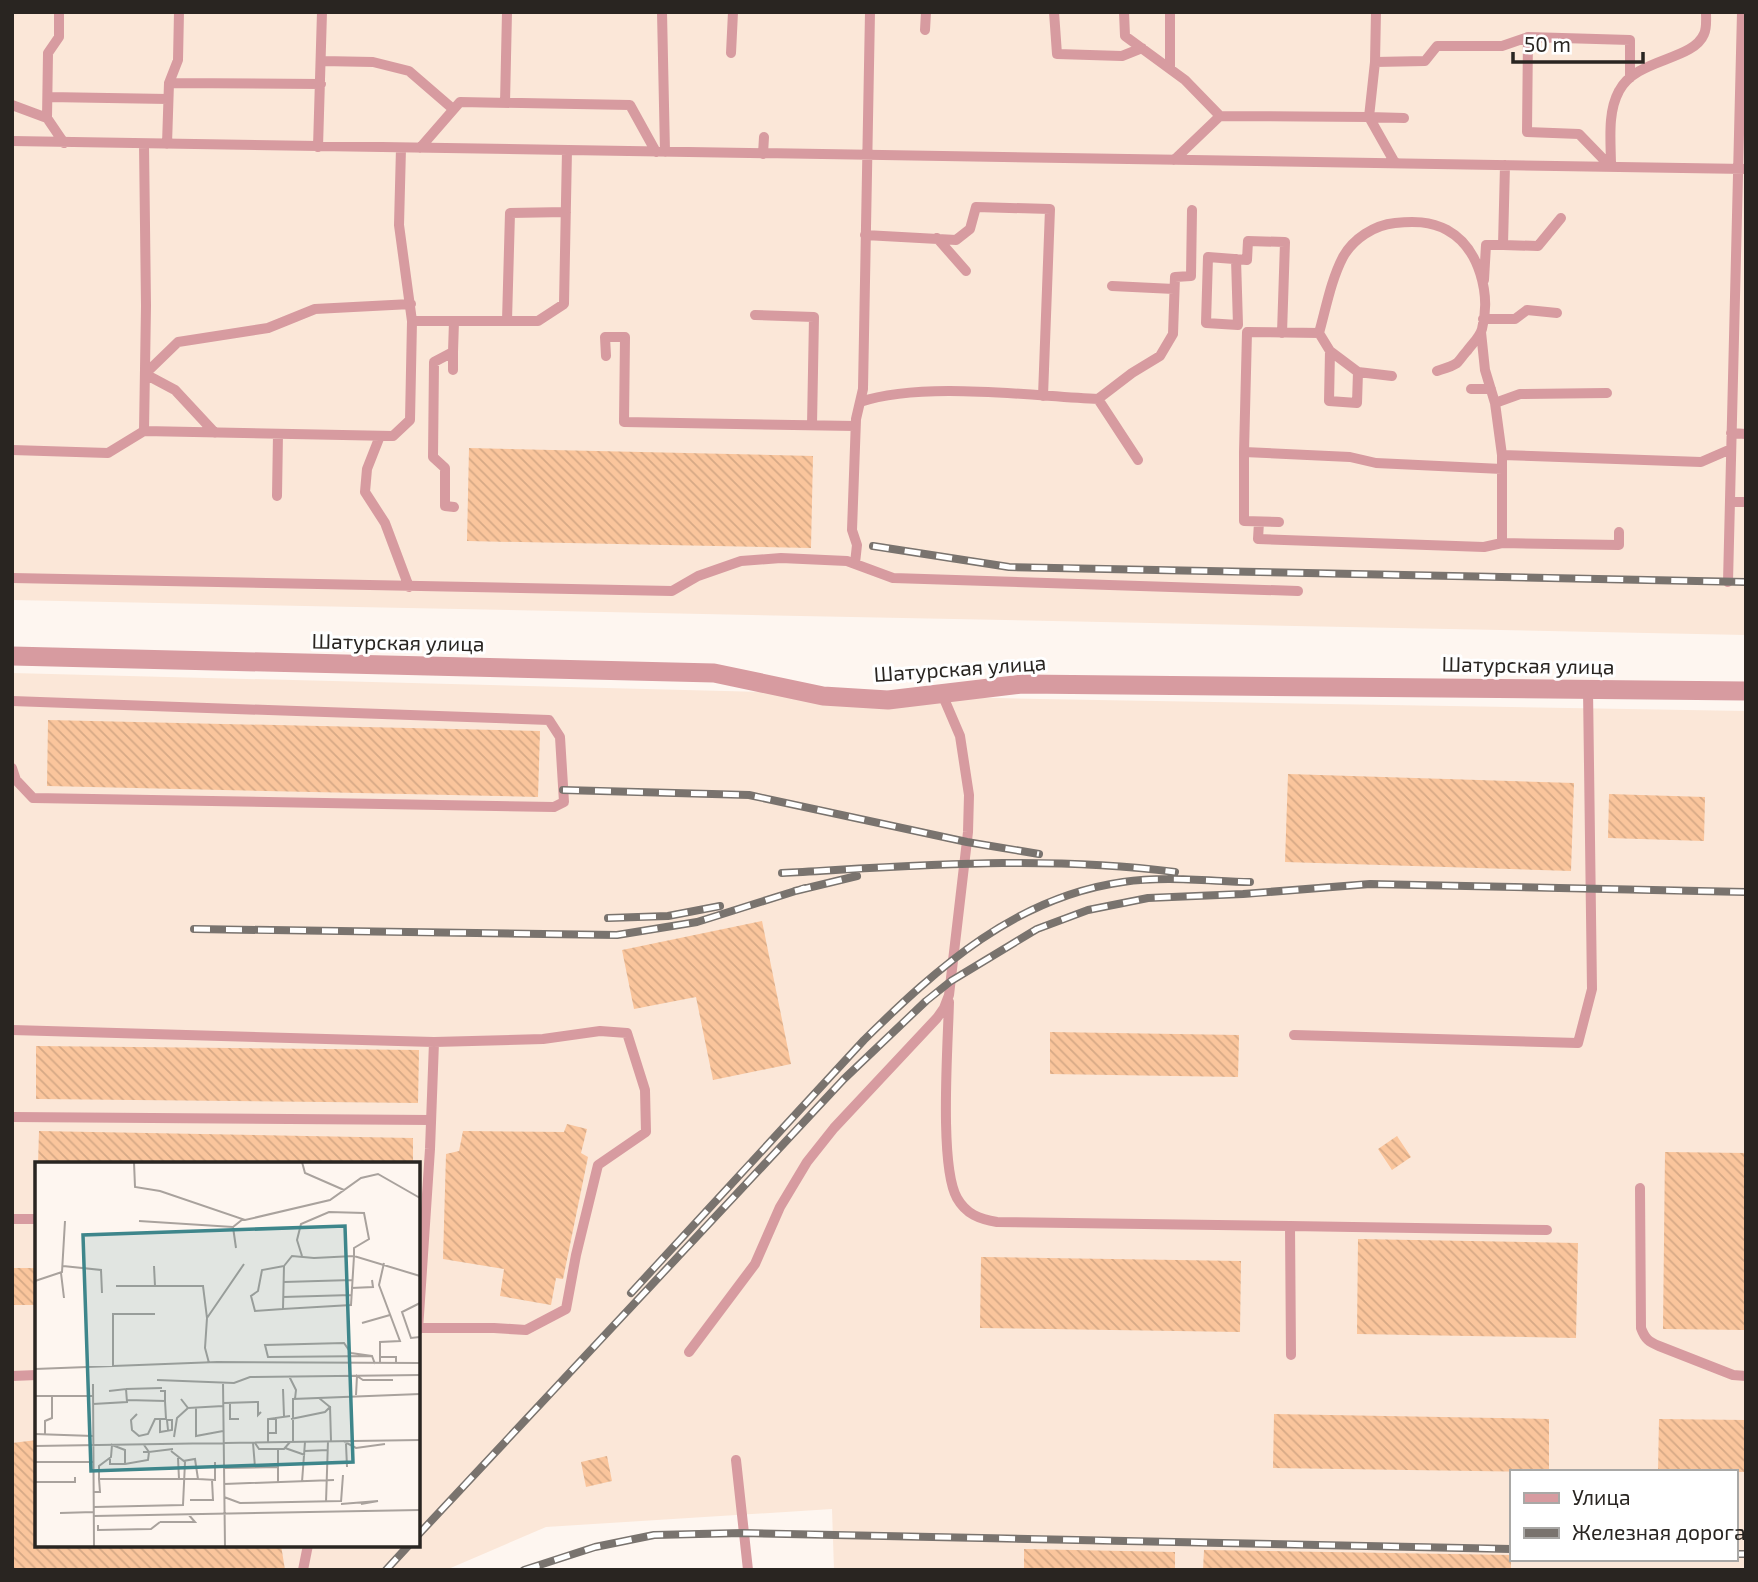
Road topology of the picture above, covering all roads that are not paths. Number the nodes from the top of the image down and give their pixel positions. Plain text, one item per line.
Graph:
1 (60, 12) edge
2 (179, 12) edge
3 (322, 12) edge
4 (507, 12) edge
5 (662, 12) edge
6 (733, 12) edge
7 (870, 12) edge
8 (926, 12) edge
9 (1054, 12) edge
10 (1124, 12) edge
11 (1170, 12) edge
12 (1376, 12) edge
13 (1706, 12) edge
14 (1742, 12) edge
15 (925, 30) dead end
16 (1528, 37) junction
17 (1142, 48) junction
18 (731, 53) dead end
19 (1743, 57) edge
20 (322, 61) junction
21 (1374, 62) junction
22 (1170, 69) junction
23 (1630, 78) junction
24 (169, 83) junction
25 (321, 84) junction
26 (48, 97) junction
27 (168, 99) junction
28 (505, 103) junction
29 (12, 105) edge
30 (453, 109) junction
31 (1220, 116) junction
32 (1369, 117) junction
33 (47, 118) junction
34 (1404, 118) dead end
35 (1742, 122) edge
36 (764, 137) dead end
37 (12, 141) edge
38 (64, 143) junction
39 (144, 144) junction
40 (167, 144) junction
41 (318, 147) junction
42 (401, 148) junction
43 (420, 148) junction
44 (567, 150) junction
45 (660, 152) junction
46 (763, 153) junction
47 (866, 155) junction
48 (1174, 160) junction
49 (1395, 163) junction
50 (1505, 165) junction
51 (1611, 167) junction
52 (1742, 168) edge
53 (1192, 210) dead end
54 (566, 212) junction
55 (1561, 218) dead end
56 (865, 235) junction
57 (1741, 236) edge
58 (937, 238) junction
59 (1503, 245) junction
60 (1236, 259) dead end
61 (966, 271) dead end
62 (1484, 284) junction
63 (1112, 285) dead end
64 (1174, 289) junction
65 (411, 304) junction
66 (1557, 313) dead end
67 (755, 315) dead end
68 (1483, 319) junction
69 (412, 321) junction
70 (454, 321) junction
71 (507, 321) junction
72 (1238, 325) junction
73 (1247, 332) junction
74 (1282, 332) junction
75 (1481, 332) junction
76 (1319, 333) junction
77 (1330, 351) junction
78 (453, 352) junction
79 (607, 356) dead end
80 (453, 370) dead end
81 (1437, 371) dead end
82 (1358, 372) junction
83 (145, 374) junction
84 (1392, 376) dead end
85 (1471, 389) dead end
86 (1491, 389) junction
87 (1607, 393) dead end
88 (1043, 396) junction
89 (1098, 399) junction
90 (860, 402) junction
91 (1495, 403) junction
92 (812, 425) junction
93 (855, 426) junction
94 (144, 431) junction
95 (215, 432) junction
96 (1731, 433) junction
97 (1746, 433) edge
98 (278, 434) junction
99 (380, 436) junction
100 (1731, 449) junction
101 (12, 450) edge
102 (1244, 452) junction
103 (1502, 455) junction
104 (1138, 460) dead end
105 (1502, 468) junction
106 (277, 496) dead end
107 (1730, 502) junction
108 (1746, 502) edge
109 (454, 507) dead end
110 (1259, 522) junction
111 (1279, 523) dead end
112 (1619, 532) dead end
113 (1502, 543) junction
114 (855, 563) junction
115 (12, 578) edge
116 (1728, 582) dead end
117 (409, 587) junction
118 (1298, 591) dead end
119 (12, 656) edge
120 (1588, 690) junction
121 (1746, 691) edge
122 (942, 694) junction
123 (12, 701) edge
124 (12, 768) edge
125 (949, 995) junction
126 (12, 1030) edge
127 (1294, 1035) dead end
128 (433, 1042) junction
129 (12, 1117) edge
130 (431, 1120) junction
131 (1640, 1188) dead end
132 (12, 1219) edge
133 (35, 1219) edge
134 (422, 1220) edge
135 (1290, 1226) junction
136 (1547, 1230) dead end
137 (420, 1293) edge
138 (420, 1329) edge
139 (690, 1352) dead end
140 (1291, 1355) dead end
141 (35, 1375) edge
142 (12, 1376) edge
143 (1746, 1376) edge
144 (736, 1460) dead end
145 (308, 1547) edge
146 (303, 1570) edge
147 (748, 1570) edge

1 - 26 lane
2 - 24 lane
3 - 20 lane
4 - 28 lane
5 - 45 lane
6 - 18 lane
7 - 47 lane
8 - 15 lane
9 - 17 lane
10 - 17 lane
11 - 22 lane
12 - 21 lane
13 - 23 lane
14 - 19 lane
16 - 21 lane
16 - 23 lane
16 - 51 lane
17 - 22 lane
19 - 35 lane
20 - 25 lane
20 - 30 lane
21 - 32 lane
22 - 31 lane
23 - 51 lane
24 - 25 lane
24 - 27 lane
25 - 41 lane
26 - 27 lane
26 - 33 lane
27 - 40 lane
28 - 30 lane
28 - 45 lane
29 - 33 lane
30 - 43 lane
31 - 32 lane
31 - 48 lane
32 - 34 lane
32 - 49 lane
33 - 38 lane
35 - 52 lane
36 - 46 lane
37 - 38 lane
38 - 39 lane
39 - 40 lane
39 - 83 lane
40 - 41 lane
41 - 42 lane
42 - 43 lane
42 - 65 lane
43 - 44 lane
44 - 45 lane
44 - 54 lane
45 - 46 lane
46 - 47 lane
47 - 48 lane
47 - 56 lane
48 - 49 lane
49 - 50 lane
50 - 51 lane
50 - 59 lane
51 - 52 lane
52 - 57 lane
53 - 64 lane
54 - 71 lane
54 - 71 lane
55 - 59 lane
56 - 58 lane
56 - 90 lane
57 - 96 lane
58 - 61 lane
58 - 88 lane
59 - 62 lane
60 - 72 lane
62 - 68 lane
62 - 76 lane
63 - 64 lane
64 - 89 lane
65 - 69 lane
65 - 83 lane
66 - 68 lane
67 - 92 lane
68 - 75 lane
69 - 70 lane
69 - 99 lane
70 - 71 lane
70 - 78 lane
72 - 73 lane
72 - 74 lane
73 - 74 lane
73 - 102 lane
74 - 76 lane
75 - 81 lane
75 - 86 lane
76 - 77 lane
77 - 82 lane
77 - 82 lane
78 - 80 lane
78 - 109 lane
79 - 92 lane
82 - 84 lane
83 - 94 lane
83 - 95 lane
85 - 86 lane
86 - 91 lane
87 - 91 lane
88 - 89 lane
88 - 90 lane
89 - 104 lane
90 - 93 lane
91 - 103 lane
92 - 93 lane
93 - 114 lane
94 - 95 lane
94 - 101 lane
95 - 98 lane
96 - 97 lane
96 - 100 lane
98 - 99 lane
98 - 106 lane
99 - 117 lane
100 - 103 lane
100 - 107 lane
102 - 105 lane
102 - 110 lane
103 - 105 lane
105 - 113 lane
107 - 108 lane
107 - 116 lane
110 - 111 lane
110 - 113 lane
112 - 113 lane
114 - 117 lane
114 - 118 lane
115 - 117 lane
119 - 122 street, Шатурская улица
120 - 121 street, Шатурская улица
120 - 122 street, Шатурская улица
120 - 127 lane
122 - 125 lane
123 - 124 lane
125 - 135 lane
125 - 139 lane
126 - 128 lane
128 - 130 lane
128 - 138 lane
129 - 130 lane
130 - 134 lane
131 - 143 lane
132 - 133 lane
134 - 137 lane
135 - 136 lane
135 - 140 lane
141 - 142 lane
144 - 147 lane
145 - 146 lane

